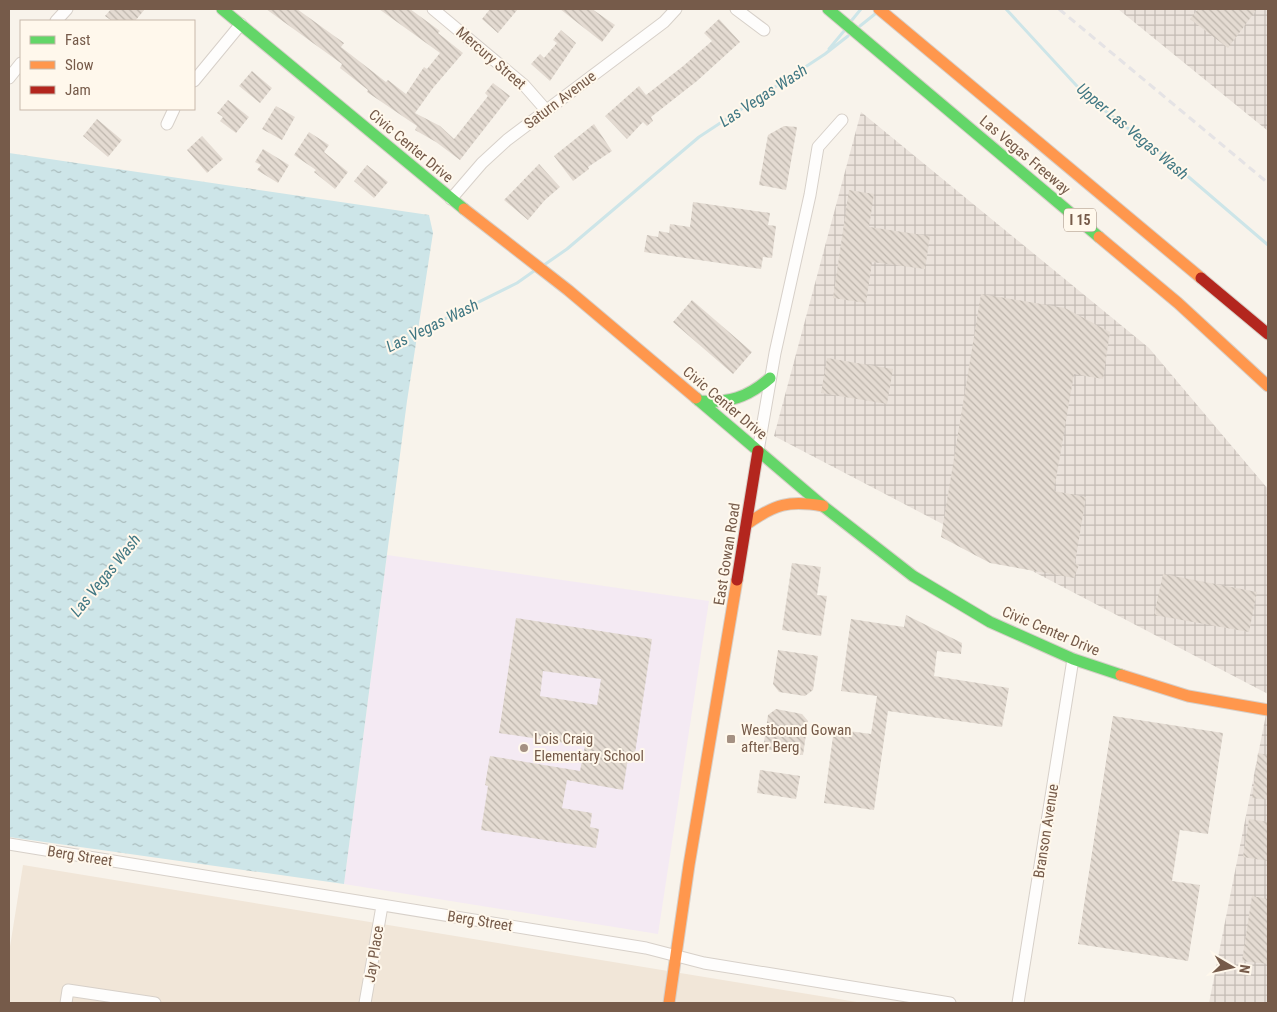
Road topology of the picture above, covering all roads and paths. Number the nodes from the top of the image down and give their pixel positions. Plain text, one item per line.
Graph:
1 (67, 9) edge
2 (222, 9) edge
3 (433, 9) edge
4 (676, 9) edge
5 (736, 9) edge
6 (828, 9) edge
7 (879, 9) edge
8 (57, 20) edge
9 (241, 24) junction
10 (764, 30) dead end
11 (20, 64) edge
12 (9, 78) edge
13 (195, 80) edge
14 (174, 110) edge
15 (546, 110) junction
16 (842, 120) dead end
17 (167, 124) dead end
18 (451, 199) junction
19 (1268, 334) edge
20 (770, 378) junction
21 (1268, 386) edge
22 (699, 401) junction
23 (758, 451) junction
24 (823, 506) junction
25 (747, 524) junction
26 (1073, 659) junction
27 (1268, 710) edge
28 (9, 844) edge
29 (382, 906) junction
30 (674, 955) junction
31 (66, 1003) edge
32 (155, 1003) edge
33 (365, 1003) edge
34 (668, 1003) edge
35 (950, 1003) edge
36 (1018, 1003) edge

1 - 8 street
2 - 9 main road, Civic Center Drive
3 - 15 street, Mercury Street
4 - 15 street, Saturn Avenue
5 - 10 street
6 - 21 main road, Las Vegas Freeway / I 15
7 - 19 main road, Las Vegas Freeway / I 15
9 - 13 street
9 - 18 main road, Civic Center Drive
11 - 12 street
14 - 17 street
15 - 18 street, Saturn Avenue
16 - 20 street, East Gowan Road
18 - 22 main road, Civic Center Drive
20 - 22 main road
20 - 23 street, East Gowan Road
22 - 23 main road, Civic Center Drive
23 - 24 main road, Civic Center Drive
23 - 25 main road, East Gowan Road
24 - 25 main road
24 - 26 main road, Civic Center Drive
25 - 30 main road, East Gowan Road
26 - 27 main road, Civic Center Drive
26 - 36 street, Branson Avenue
28 - 29 street, Berg Street
29 - 30 street, Berg Street
29 - 33 street, Jay Place
30 - 34 main road, East Gowan Road
30 - 35 street, Berg Street
31 - 32 street

